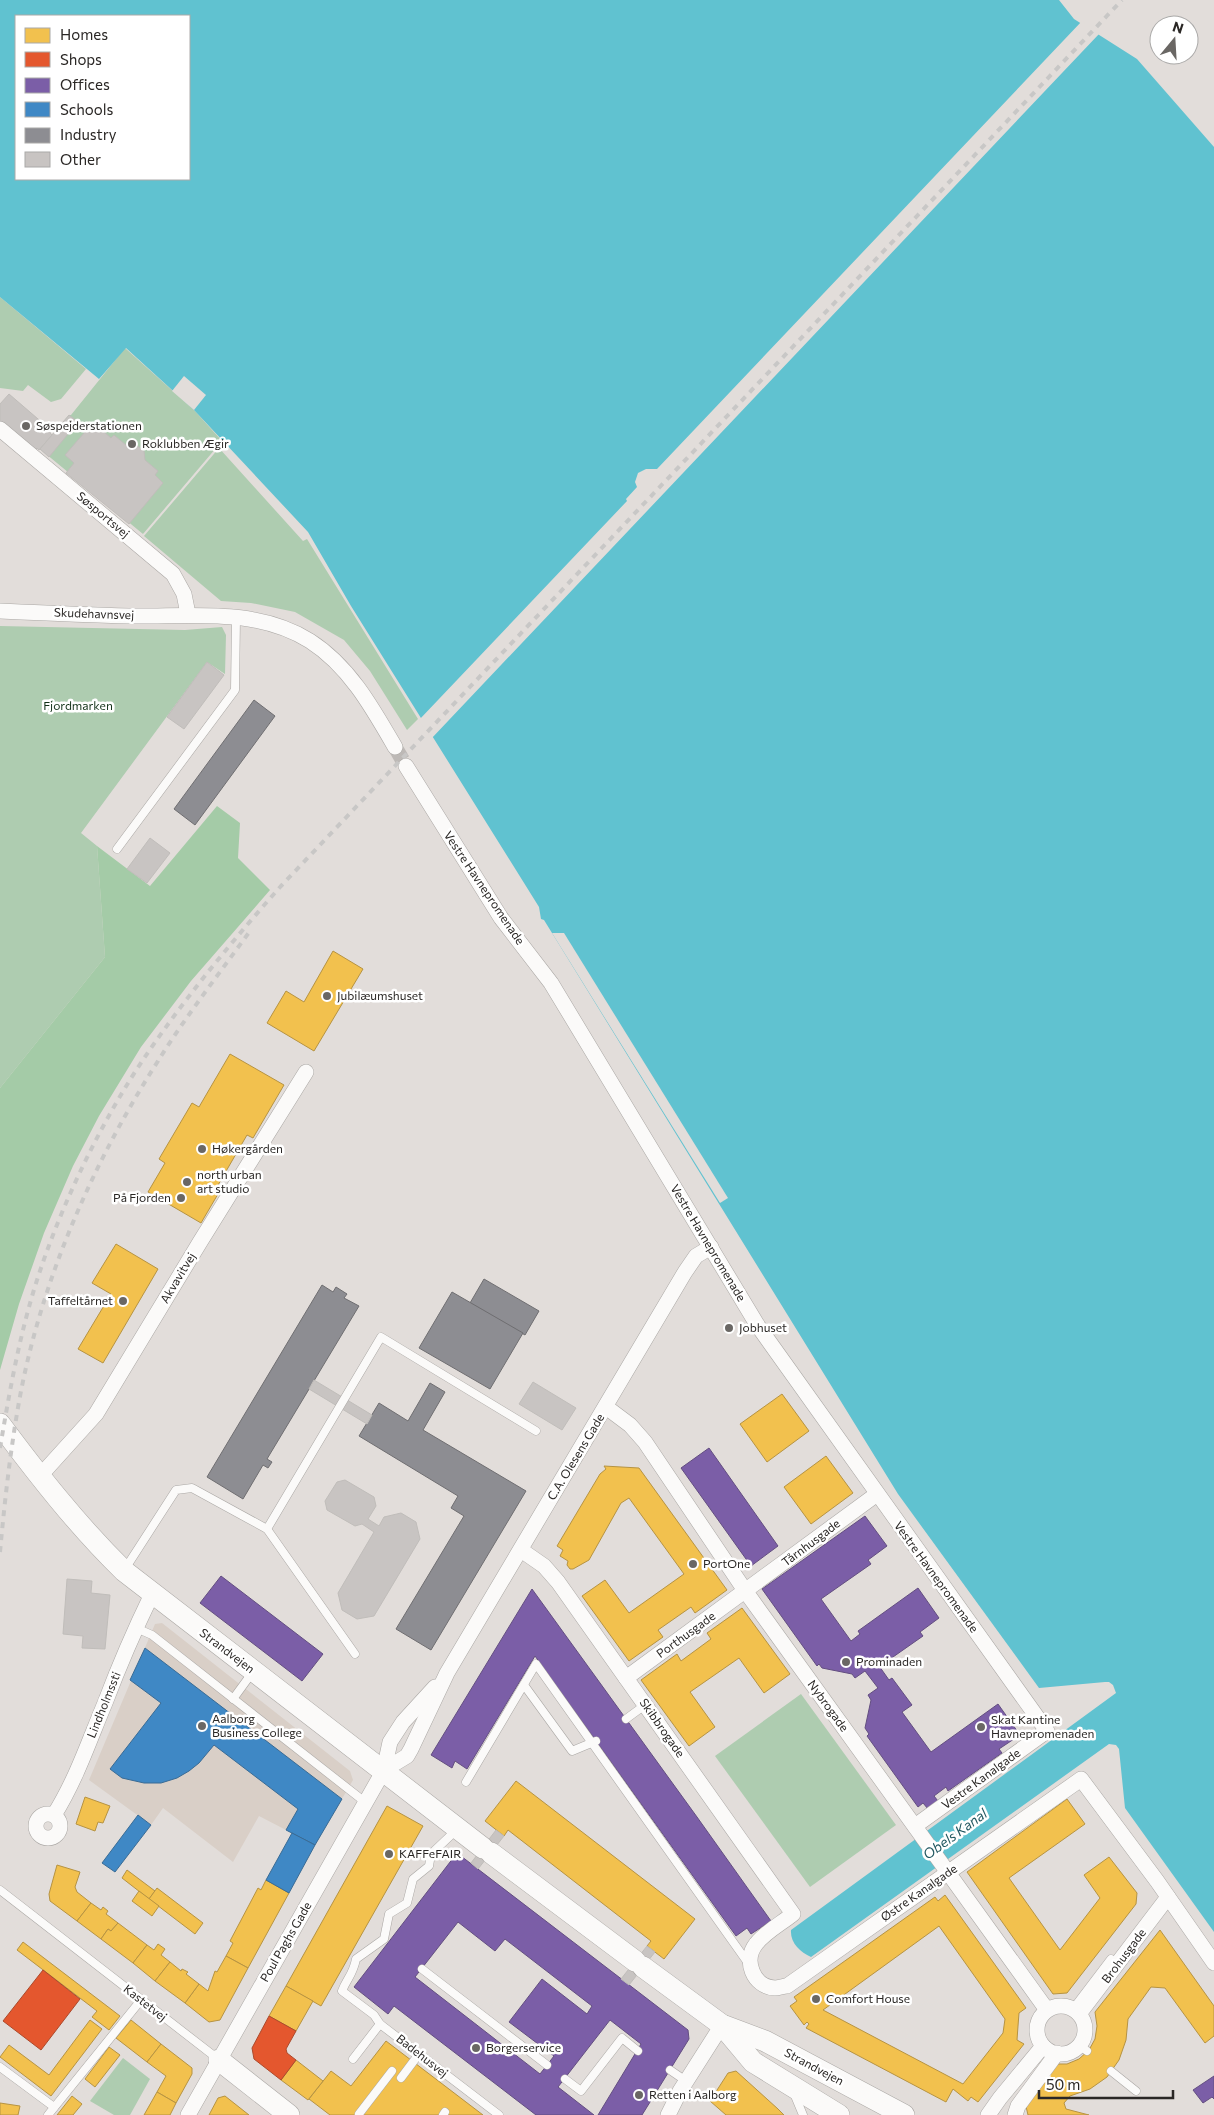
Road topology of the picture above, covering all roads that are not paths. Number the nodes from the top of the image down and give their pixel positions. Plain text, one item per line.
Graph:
1 (0, 429) edge
2 (0, 611) edge
3 (188, 614) junction
4 (236, 618) junction
5 (395, 746) tunnel mouth
6 (406, 766) tunnel mouth
7 (117, 849) dead end
8 (306, 1072) dead end
9 (711, 1247) junction
10 (606, 1407) junction
11 (0, 1424) edge
12 (536, 1431) dead end
13 (40, 1476) junction
14 (877, 1494) junction
15 (268, 1529) junction
16 (522, 1550) junction
17 (124, 1571) junction
18 (746, 1592) junction
19 (152, 1594) junction
20 (136, 1628) junction
21 (355, 1654) dead end
22 (254, 1671) junction
23 (626, 1678) junction
24 (524, 1685) junction
25 (233, 1698) junction
26 (645, 1705) junction
27 (626, 1719) dead end
28 (1047, 1731) joint
29 (595, 1743) junction
30 (384, 1770) junction
31 (466, 1782) dead end
32 (365, 1802) junction
33 (54, 1815) dead end
34 (917, 1829) junction
35 (450, 1836) dead end
36 (947, 1871) junction
37 (0, 1890) edge
38 (1168, 1897) junction
39 (1111, 1959) dead end
40 (1214, 1963) edge
41 (422, 1969) dead end
42 (752, 1970) junction
43 (141, 2000) junction
44 (1047, 2010) junction
45 (1076, 2012) junction
46 (380, 2024) junction
47 (722, 2025) junction
48 (1043, 2046) junction
49 (638, 2051) dead end
50 (419, 2054) junction
51 (1057, 2054) junction
52 (353, 2059) dead end
53 (219, 2060) junction
54 (547, 2065) dead end
55 (0, 2067) edge
56 (670, 2070) dead end
57 (392, 2071) dead end
58 (1111, 2071) dead end
59 (401, 2078) dead end
60 (564, 2079) dead end
61 (686, 2080) junction
62 (790, 2085) junction
63 (1136, 2091) dead end
64 (54, 2107) junction
65 (359, 2114) edge
66 (48, 2115) edge
67 (188, 2115) edge
68 (290, 2115) edge
69 (499, 2115) edge
70 (668, 2115) edge
71 (802, 2115) edge
72 (839, 2115) edge
73 (904, 2115) edge
74 (988, 2115) edge
75 (1015, 2115) edge

1 - 3 street, Søsportsvej
2 - 3 street, Skudehavnsvej
3 - 4 street
4 - 5 street
4 - 7 lane
6 - 9 street, Vestre Havnepromenade
8 - 13 street, Akvavitvej
9 - 10 street, C.A. Olesens Gade
9 - 14 street, Vestre Havnepromenade
10 - 16 street, C.A. Olesens Gade
10 - 18 street, Nybrogade
11 - 13 street, Strandvejen
12 - 15 lane
13 - 17 street, Strandvejen
14 - 18 street, Tårnhusgade
14 - 28 street, Vestre Havnepromenade
15 - 17 lane
15 - 21 lane
16 - 23 street, Skibbrogade
16 - 30 street, C.A. Olesens Gade
17 - 19 street, Strandvejen
18 - 23 street, Porthusgade
18 - 34 street, Nybrogade
19 - 20 street, Lindholmssti
19 - 22 street, Strandvejen
20 - 25 lane
20 - 33 street, Lindholmssti
22 - 25 lane
22 - 30 street, Strandvejen
23 - 26 street, Skibbrogade
24 - 29 lane
24 - 29 lane
24 - 31 lane
25 - 32 lane
26 - 27 lane
26 - 42 street, Skibbrogade
28 - 34 street, Vestre Kanalgade
29 - 42 lane
30 - 32 street, Poul Paghs Gade
30 - 47 street, Strandvejen
32 - 53 street, Poul Paghs Gade
34 - 36 street, Nybrogade
35 - 46 lane, Badehusvej
36 - 38 street, Østre Kanalgade
36 - 42 street, Østre Kanalgade
36 - 44 street, Nybrogade
37 - 43 lane, Kastetvej
38 - 40 street
38 - 45 street, Brohusgade
39 - 45 lane
41 - 54 lane
43 - 53 lane, Kastetvej
43 - 64 lane
44 - 45 street
44 - 48 street
45 - 51 street
46 - 50 lane, Badehusvej
46 - 52 lane
47 - 61 street
47 - 62 street, Strandvejen
47 - 73 street, Strandvejen
48 - 51 street
48 - 74 street
49 - 60 lane
50 - 59 lane
50 - 69 lane, Badehusvej
51 - 75 street
53 - 67 street, Poul Paghs Gade
53 - 68 street, Kastetvej
55 - 64 lane
56 - 61 lane
57 - 65 lane
58 - 63 lane
61 - 70 street
62 - 71 lane
62 - 72 street, Strandvejen
64 - 66 lane

